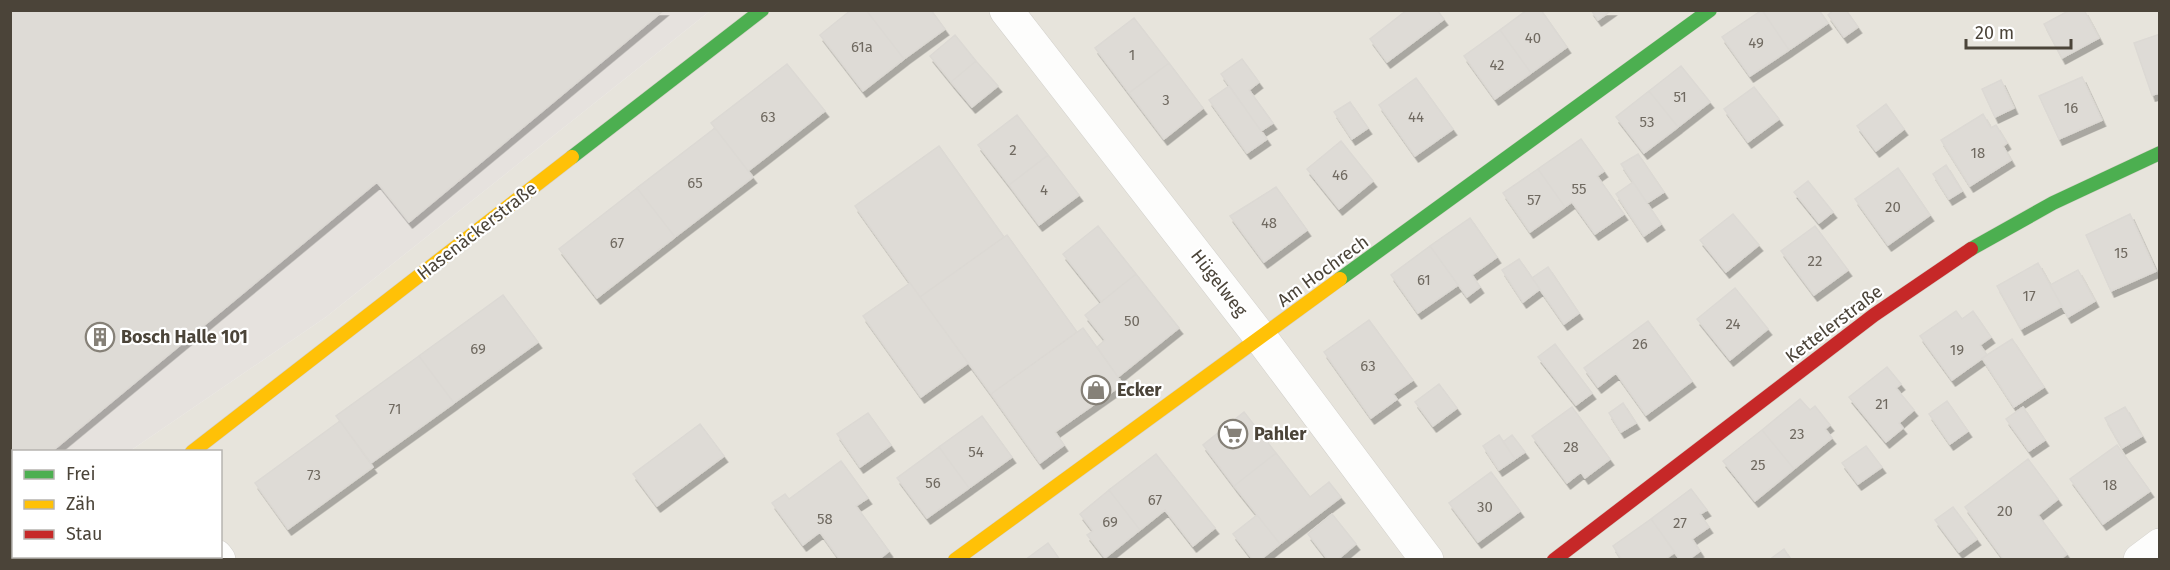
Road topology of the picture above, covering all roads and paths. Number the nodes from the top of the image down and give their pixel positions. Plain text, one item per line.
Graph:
1 (762, 10) edge
2 (1006, 10) edge
3 (1710, 10) edge
4 (2160, 153) edge
5 (1261, 338) junction
6 (195, 450) edge
7 (2160, 545) edge
8 (955, 560) edge
9 (1428, 560) edge
10 (1554, 560) edge
11 (2140, 560) edge

1 - 6 street, Hasenäckerstraße
2 - 5 street, Hügelweg
3 - 5 street, Am Hochrech
4 - 10 street, Kettelerstraße
5 - 8 street, Am Hochrech
5 - 9 street, Hügelweg
7 - 11 street

